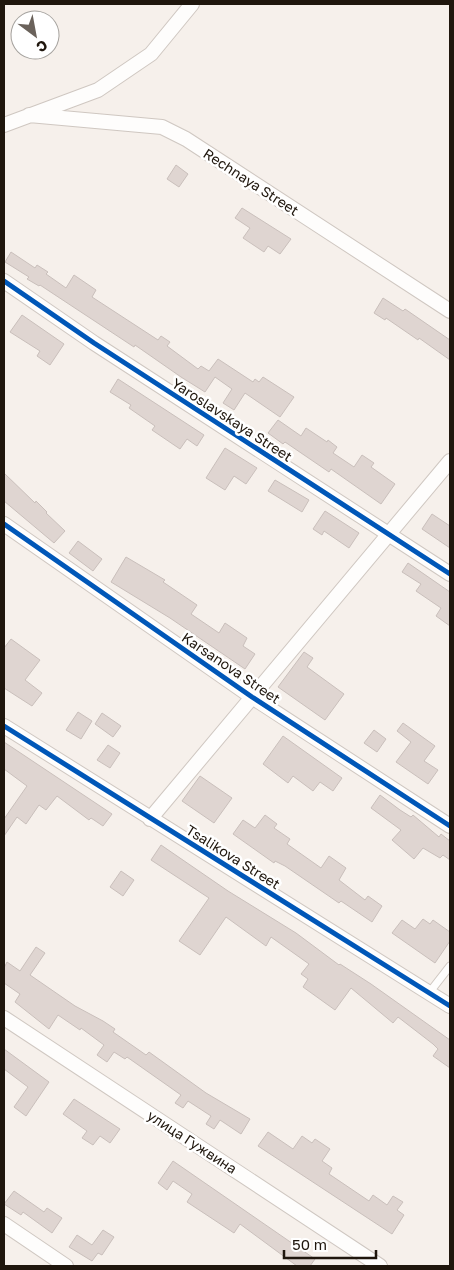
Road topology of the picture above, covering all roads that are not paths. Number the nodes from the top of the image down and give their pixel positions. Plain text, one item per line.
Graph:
1 (192, 4) edge
2 (29, 115) junction
3 (4, 125) edge
4 (4, 281) edge
5 (450, 311) edge
6 (450, 461) edge
7 (4, 524) edge
8 (390, 536) junction
9 (450, 574) edge
10 (252, 697) junction
11 (4, 726) edge
12 (150, 819) junction
13 (450, 826) edge
14 (450, 966) edge
15 (429, 992) junction
16 (450, 1006) edge
17 (4, 1018) edge
18 (4, 1224) edge
19 (66, 1266) edge
20 (380, 1266) edge

1 - 2 street
2 - 3 street
2 - 5 street, Rechnaya Street
4 - 8 street, Yaroslavskaya Street
6 - 8 street
7 - 10 street, Karsanova Street
8 - 9 street, Yaroslavskaya Street
8 - 10 street
10 - 12 street
10 - 13 street, Karsanova Street
11 - 12 street, Tsalikova Street
12 - 15 street, Tsalikova Street
14 - 15 lane
15 - 16 street, Tsalikova Street
17 - 20 street, улица Гужвина
18 - 19 street

